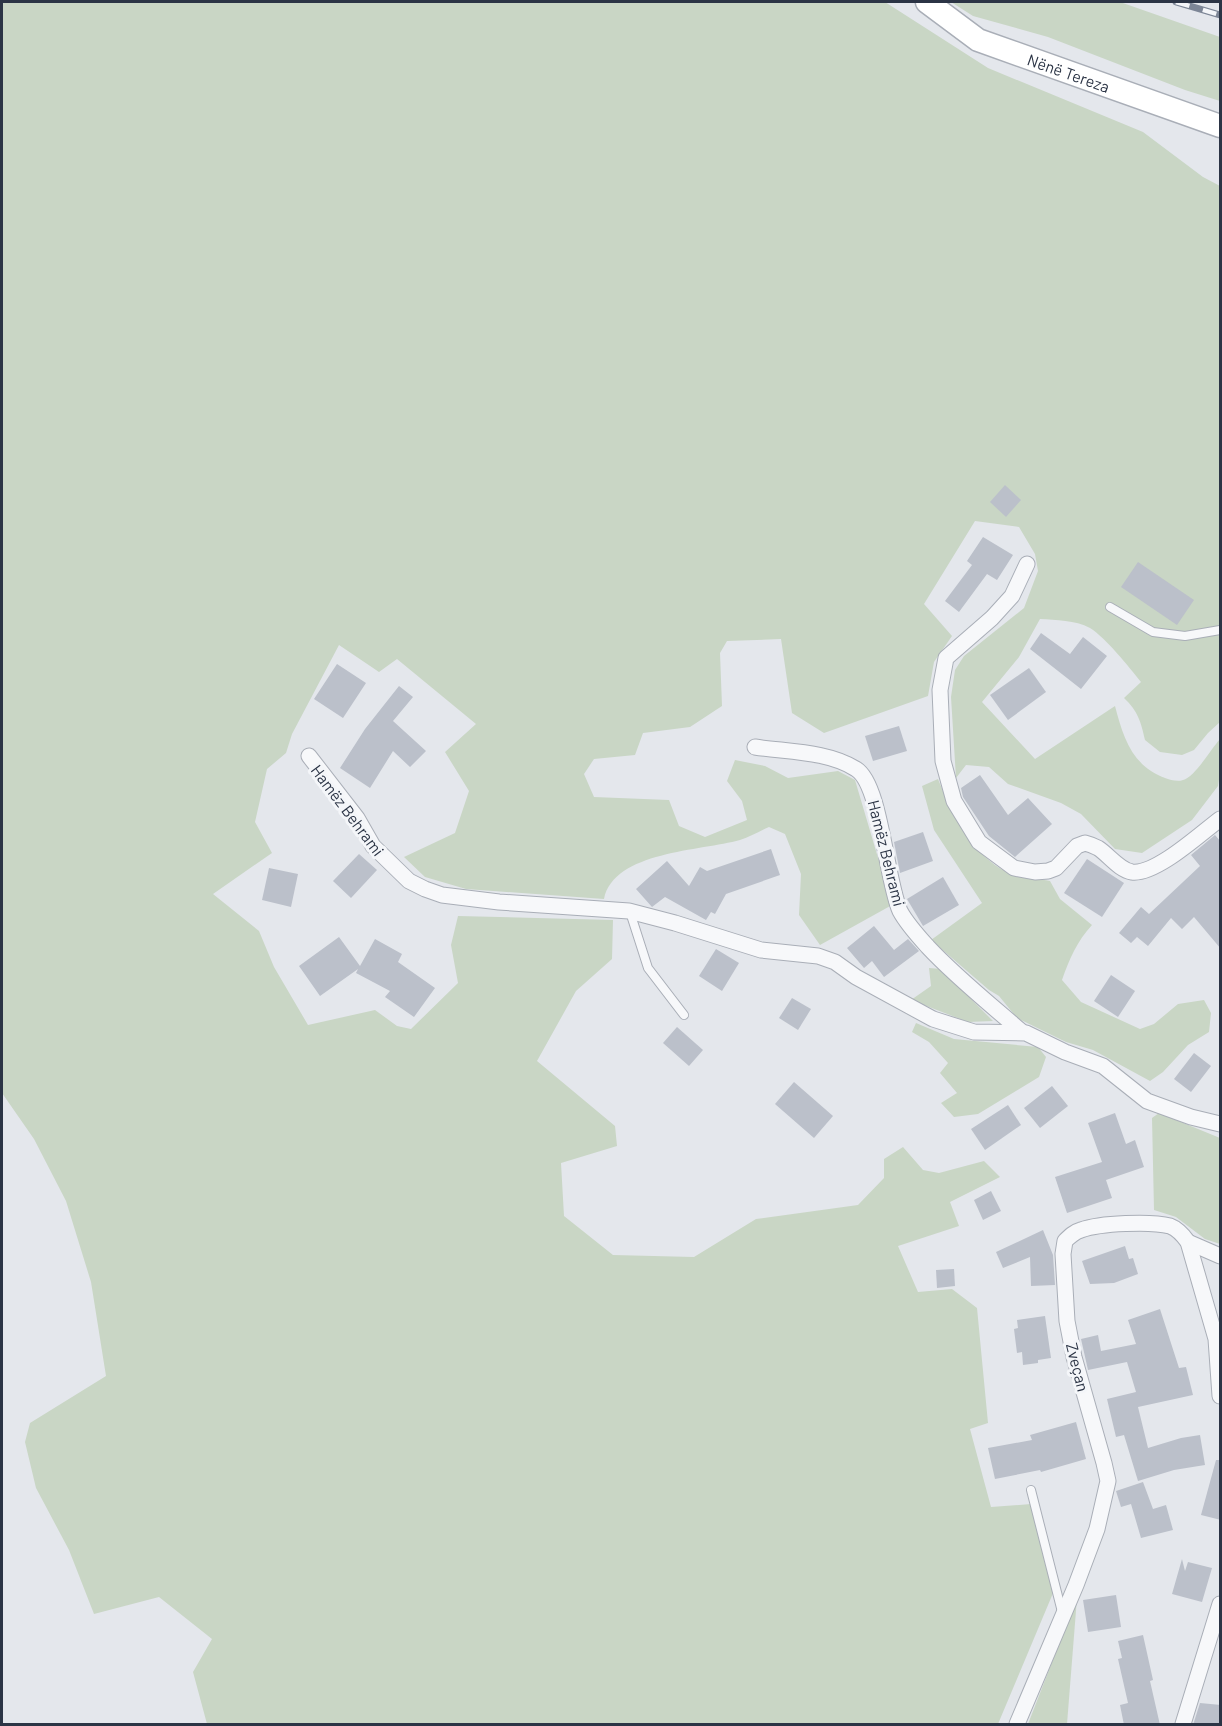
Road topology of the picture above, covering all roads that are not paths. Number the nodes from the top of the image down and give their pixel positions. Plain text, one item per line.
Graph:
1 (927, 2) edge
2 (1221, 126) edge
3 (1027, 564) dead end
4 (1110, 607) dead end
5 (1221, 630) edge
6 (755, 747) dead end
7 (309, 756) dead end
8 (1221, 819) edge
9 (629, 911) junction
10 (684, 1015) dead end
11 (1022, 1032) junction
12 (1221, 1124) edge
13 (1188, 1242) junction
14 (1221, 1256) edge
15 (1221, 1396) edge
16 (1031, 1490) dead end
17 (1221, 1604) edge
18 (1063, 1616) junction
19 (1017, 1725) edge
20 (1183, 1725) edge

1 - 2 main road, Nënë Tereza
3 - 8 street
4 - 5 lane
6 - 11 street, Hamëz Behrami
7 - 9 street, Hamëz Behrami
9 - 10 lane
9 - 11 street, Hamëz Behrami
11 - 12 street, Hamëz Behrami
13 - 14 street, Zveçan
13 - 15 street
13 - 18 street, Zveçan
16 - 18 lane
17 - 20 street
18 - 19 street, Zveçan

